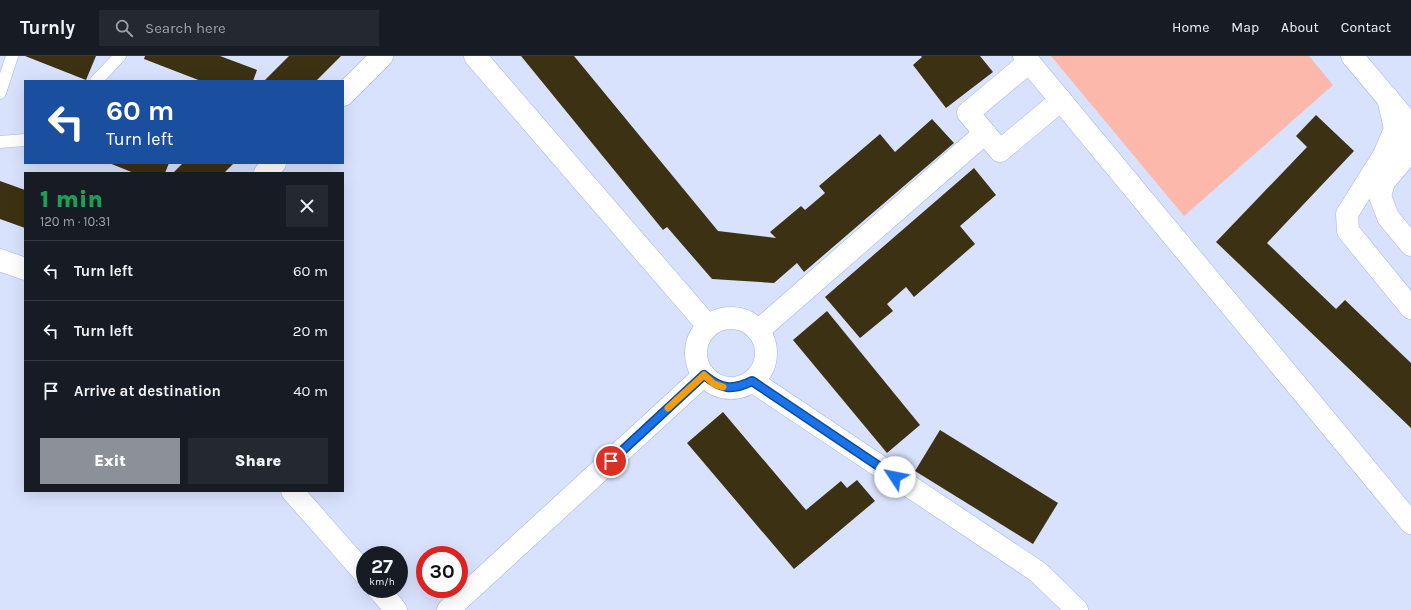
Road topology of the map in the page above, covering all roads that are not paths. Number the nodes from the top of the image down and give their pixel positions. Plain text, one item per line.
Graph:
1 (12, 56) edge
2 (120, 56) edge
3 (382, 56) edge
4 (475, 56) edge
5 (1352, 56) edge
6 (1027, 59) edge
7 (97, 80) edge
8 (0, 93) edge
9 (344, 94) edge
10 (1388, 98) junction
11 (1061, 100) junction
12 (1411, 126) edge
13 (985, 133) junction
14 (24, 140) edge
15 (0, 142) edge
16 (1411, 143) edge
17 (274, 164) edge
18 (266, 172) edge
19 (1411, 245) edge
20 (0, 260) edge
21 (24, 269) edge
22 (1411, 308) edge
23 (708, 326) junction
24 (758, 331) junction
25 (704, 375) junction
26 (752, 381) junction
27 (293, 492) edge
28 (1411, 523) edge
29 (356, 564) edge
30 (386, 598) edge
31 (396, 610) edge
32 (448, 610) edge
33 (1077, 610) edge

1 - 8 lane
2 - 7 lane
3 - 9 street
4 - 23 street
5 - 10 street
6 - 11 street
6 - 13 street
10 - 12 street
10 - 22 street
11 - 13 street
11 - 28 street
13 - 24 street
14 - 15 lane
16 - 19 street
17 - 18 street
20 - 21 street
23 - 24 street
23 - 25 street
24 - 26 street
25 - 26 street
25 - 32 street
26 - 33 street
27 - 29 street
30 - 31 street

